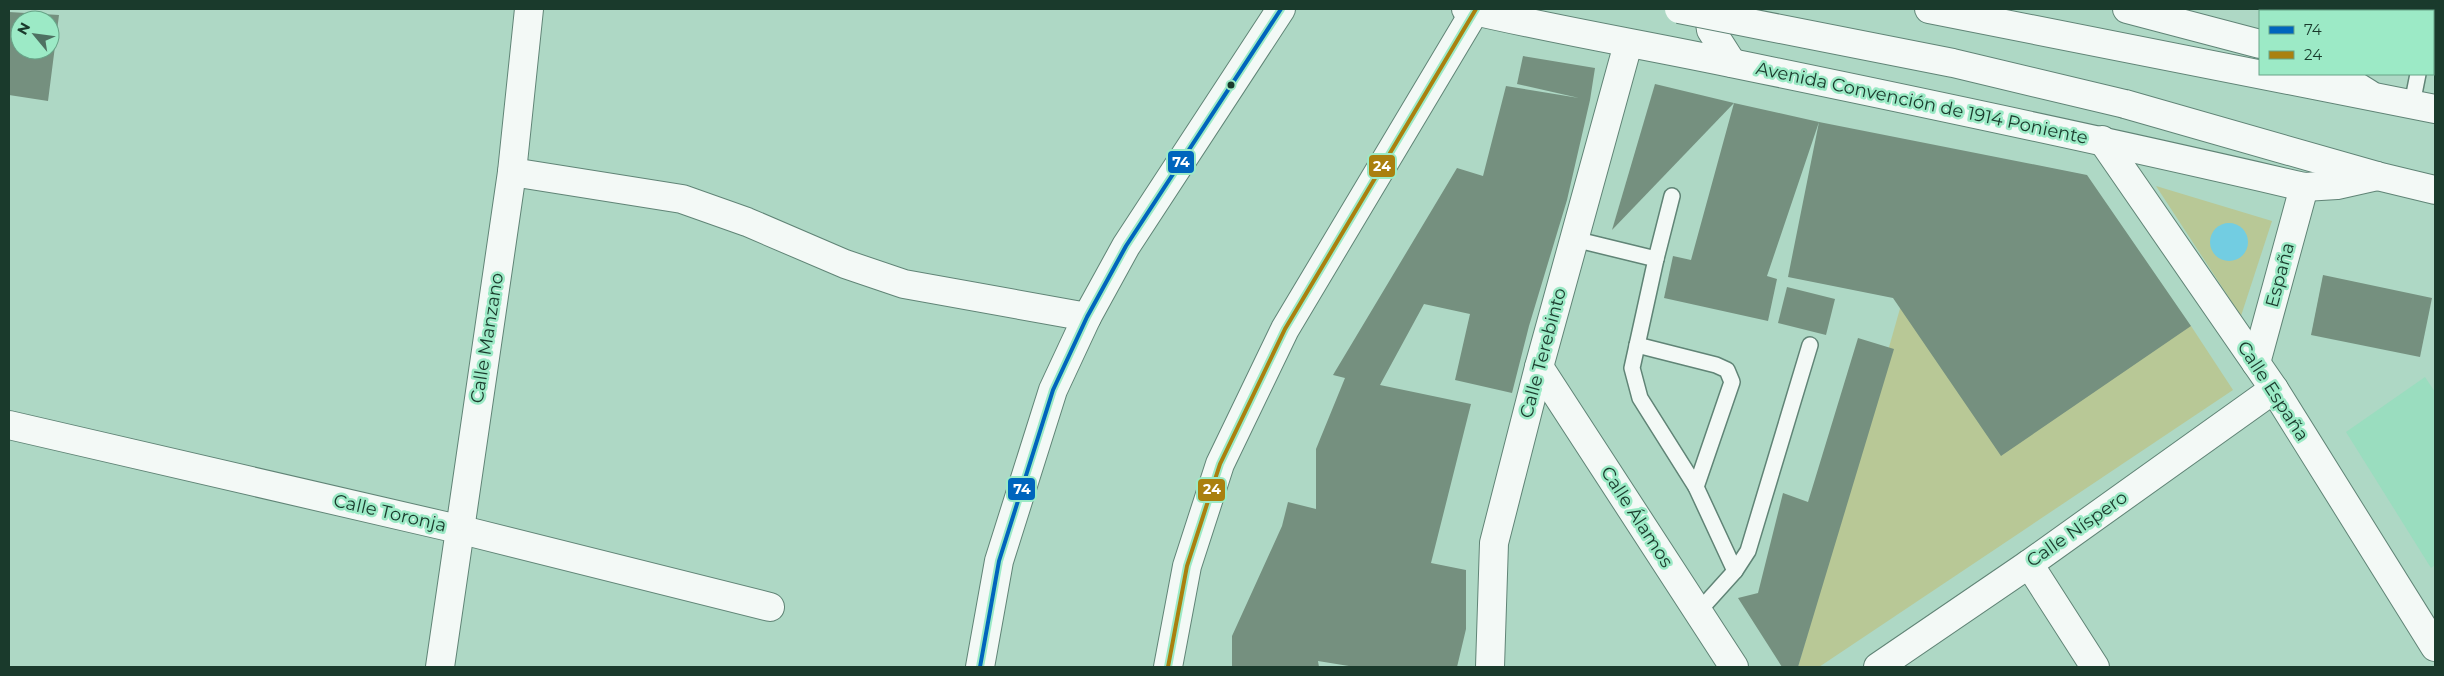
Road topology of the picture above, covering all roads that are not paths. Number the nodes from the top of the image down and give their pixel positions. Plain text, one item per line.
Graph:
1 (529, 9) edge
2 (1281, 9) edge
3 (1472, 9) edge
4 (1679, 9) edge
5 (1708, 9) edge
6 (1929, 9) edge
7 (2128, 9) edge
8 (1628, 44) junction
9 (2259, 44) edge
10 (1732, 63) junction
11 (2259, 74) edge
12 (2266, 75) edge
13 (2339, 75) edge
14 (2418, 75) edge
15 (2369, 94) junction
16 (2424, 106) edge
17 (2102, 140) junction
18 (512, 172) junction
19 (2377, 176) junction
20 (2304, 187) junction
21 (2435, 190) edge
22 (1672, 196) dead end
23 (1574, 239) junction
24 (1656, 259) junction
25 (1087, 316) junction
26 (1638, 345) junction
27 (1810, 345) dead end
28 (2256, 363) junction
29 (1539, 367) junction
30 (2274, 389) junction
31 (9, 426) edge
32 (1696, 487) junction
33 (458, 529) junction
34 (2029, 564) junction
35 (1735, 571) junction
36 (770, 607) dead end
37 (1698, 612) junction
38 (2435, 647) edge
39 (440, 667) edge
40 (980, 667) edge
41 (1168, 667) edge
42 (1490, 667) edge
43 (1734, 667) edge
44 (1878, 667) edge
45 (2095, 667) edge

1 - 18 street, Calle Manzano
2 - 25 street
3 - 8 street, Avenida Convención de 1914 Poniente
3 - 41 street
4 - 19 street, Avenida Convención de 1914 Poniente, bridge
5 - 10 street
6 - 11 street
7 - 9 street
8 - 10 street, Avenida Convención de 1914 Poniente
8 - 23 street, Calle Terebinto
10 - 17 street, Avenida Convención de 1914 Poniente
12 - 15 street
13 - 15 street
14 - 16 lane
15 - 16 street
17 - 20 street, Avenida Convención de 1914 Poniente
17 - 28 street, Calle España
18 - 25 street
18 - 33 street, Calle Manzano
19 - 20 street, Avenida Convención de 1914 Poniente
19 - 21 street, Avenida Convención de 1914 Poniente
20 - 28 street, España
22 - 24 lane
23 - 24 lane
23 - 29 street, Calle Terebinto
24 - 26 lane
25 - 40 street
26 - 32 lane
26 - 32 lane
27 - 35 lane
28 - 30 street, Calle España
29 - 37 street, Calle Álamos
29 - 42 street, Calle Terebinto
30 - 34 street, Calle Níspero
30 - 38 street, Calle España
31 - 33 street, Calle Toronja
32 - 35 lane
33 - 36 street, Calle Toronja
33 - 39 street, Calle Manzano
34 - 44 street, Calle Níspero
34 - 45 street
35 - 37 lane
37 - 43 street, Calle Álamos

